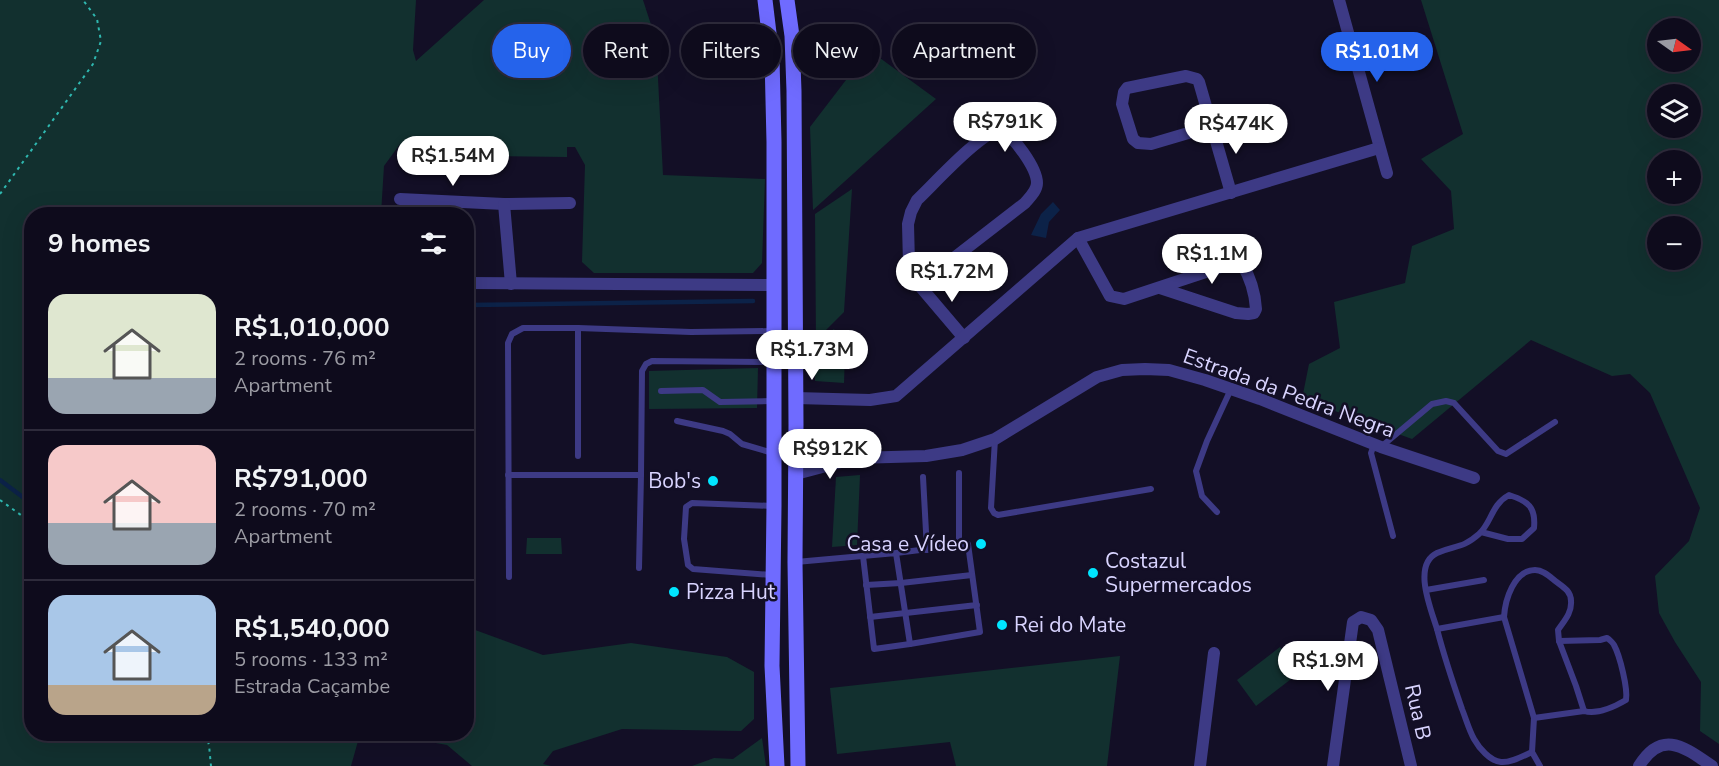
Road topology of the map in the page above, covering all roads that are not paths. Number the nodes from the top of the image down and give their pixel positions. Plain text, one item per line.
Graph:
1 (765, 0) edge
2 (787, 0) edge
3 (1339, 0) edge
4 (1212, 126) junction
5 (1379, 148) junction
6 (1387, 174) dead end
7 (1231, 193) junction
8 (400, 199) dead end
9 (570, 203) dead end
10 (504, 204) junction
11 (1078, 238) junction
12 (474, 283) edge
13 (511, 284) junction
14 (773, 285) junction
15 (919, 285) junction
16 (1160, 288) junction
17 (578, 328) junction
18 (773, 331) junction
19 (964, 338) junction
20 (773, 363) junction
21 (1231, 389) junction
22 (662, 391) dead end
23 (796, 398) junction
24 (772, 401) junction
25 (677, 421) dead end
26 (1555, 422) dead end
27 (995, 439) junction
28 (796, 445) junction
29 (1378, 445) junction
30 (773, 453) junction
31 (578, 456) dead end
32 (856, 458) junction
33 (958, 473) dead end
34 (796, 474) junction
35 (508, 475) junction
36 (641, 475) junction
37 (923, 477) dead end
38 (1474, 478) dead end
39 (1151, 489) dead end
40 (774, 507) junction
41 (1216, 512) dead end
42 (1481, 532) junction
43 (1393, 536) dead end
44 (958, 545) junction
45 (927, 550) junction
46 (896, 554) junction
47 (863, 556) junction
48 (795, 562) junction
49 (639, 568) dead end
50 (773, 575) junction
51 (972, 575) junction
52 (508, 577) dead end
53 (1484, 580) dead end
54 (901, 583) junction
55 (866, 585) junction
56 (1426, 590) junction
57 (976, 606) junction
58 (906, 614) junction
59 (870, 617) junction
60 (1504, 617) junction
61 (1437, 629) junction
62 (1559, 641) junction
63 (910, 644) junction
64 (1214, 653) dead end
65 (1584, 711) junction
66 (1534, 718) junction
67 (1532, 752) junction
68 (777, 766) edge
69 (798, 766) edge
70 (1200, 766) edge
71 (1333, 766) edge
72 (1411, 766) edge
73 (1540, 766) edge
74 (1639, 766) edge
75 (1712, 766) edge

1 - 14 main road
2 - 23 main road
3 - 5 street
4 - 4 street
4 - 7 street
5 - 6 street
5 - 7 street
7 - 11 street
8 - 10 street
9 - 10 street
10 - 13 street
11 - 16 street
11 - 19 street
12 - 13 street
13 - 14 street
14 - 18 main road
15 - 15 street
15 - 19 street
16 - 16 street
17 - 18 lane
17 - 31 lane
17 - 35 lane
18 - 20 main road
19 - 23 street
20 - 24 main road
20 - 36 lane
21 - 27 street, Estrada da Pedra Negra
21 - 29 street, Estrada da Pedra Negra
21 - 41 lane
22 - 24 lane
23 - 28 main road
24 - 30 main road
25 - 30 lane
26 - 29 lane
27 - 32 street, Estrada da Pedra Negra
27 - 39 lane
28 - 32 street, Estrada da Pedra Negra
28 - 34 main road
29 - 38 street, Estrada da Pedra Negra
29 - 43 lane
30 - 40 main road
32 - 34 street, Estrada da Pedra Negra
33 - 44 lane
34 - 48 main road
35 - 36 lane
35 - 52 lane
36 - 49 lane
37 - 45 lane
40 - 50 main road
40 - 50 lane
42 - 42 lane
42 - 56 lane
44 - 45 lane
44 - 51 lane
45 - 46 lane
46 - 47 lane
46 - 54 lane
47 - 48 lane
47 - 55 lane
48 - 69 main road
50 - 68 main road
51 - 54 lane
51 - 57 lane
53 - 56 lane
54 - 55 lane
54 - 58 lane
55 - 59 lane
56 - 61 lane
57 - 58 lane
57 - 63 lane
58 - 59 lane
58 - 63 lane
59 - 63 lane
60 - 61 lane
60 - 62 lane
60 - 66 lane
61 - 67 lane
62 - 65 lane
62 - 65 lane
64 - 70 street
65 - 66 lane
66 - 67 lane
67 - 73 lane
71 - 72 street, Rua B
74 - 75 street

